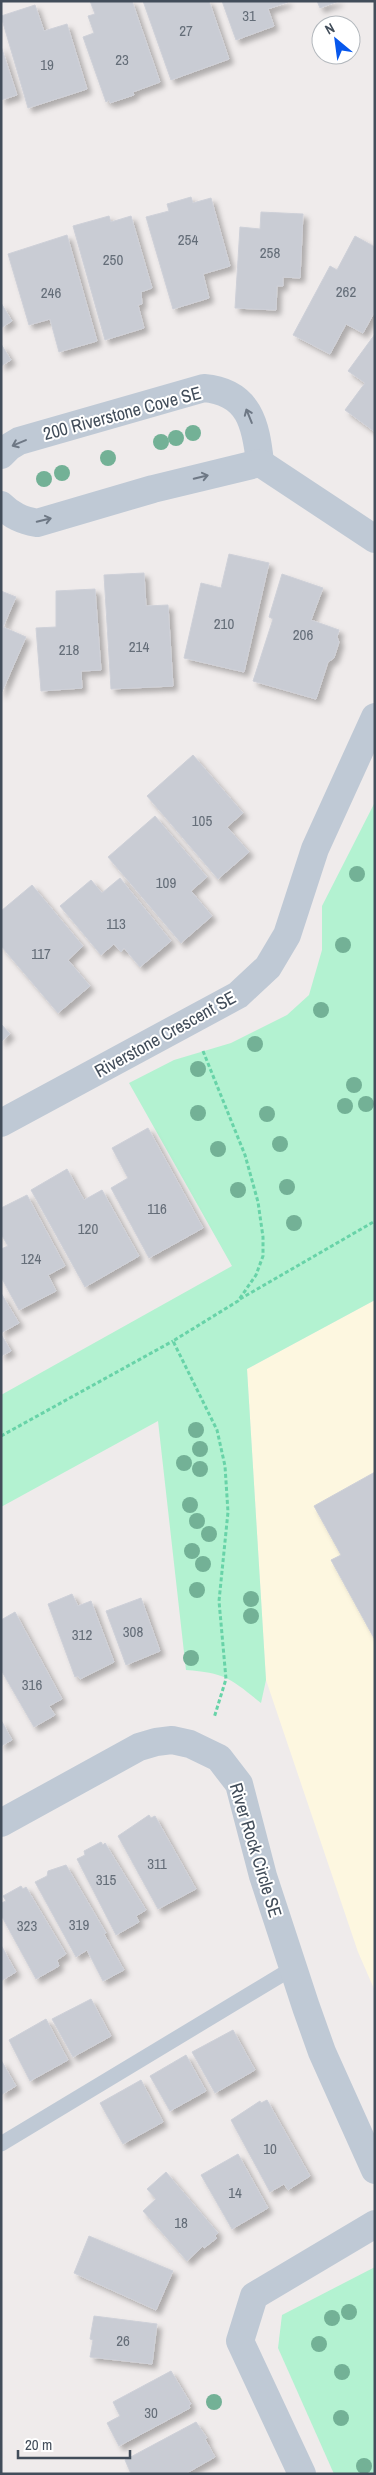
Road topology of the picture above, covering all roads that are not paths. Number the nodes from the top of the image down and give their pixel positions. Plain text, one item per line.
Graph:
1 (1, 455) edge
2 (260, 463) junction
3 (1, 505) edge
4 (375, 539) edge
5 (375, 717) edge
6 (1, 1123) edge
7 (1, 1823) edge
8 (293, 1968) junction
9 (1, 2144) edge
10 (375, 2170) edge
11 (375, 2224) edge
12 (302, 2474) edge

2 -> 1 street, 200 Riverstone Cove SE
3 -> 2 street
2 - 4 street
5 - 6 street, Riverstone Crescent SE
7 - 8 street, River Rock Circle SE
8 - 9 lane
8 - 10 street, River Rock Circle SE
11 - 12 street

